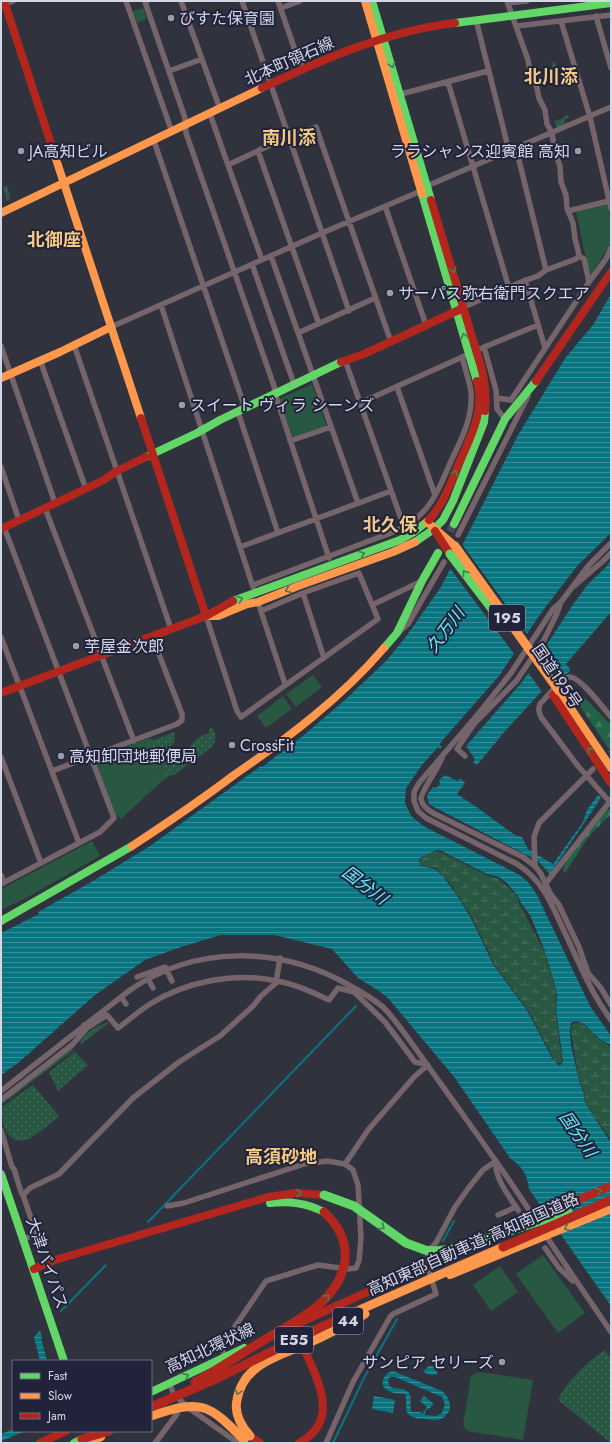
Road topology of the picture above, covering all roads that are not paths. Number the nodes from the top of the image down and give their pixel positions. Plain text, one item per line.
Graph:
1 (126, 1) edge
2 (147, 1) edge
3 (181, 1) edge
4 (242, 1) edge
5 (278, 1) edge
6 (300, 1) edge
7 (365, 1) edge
8 (372, 1) edge
9 (527, 1) edge
10 (508, 2) edge
11 (6, 3) edge
12 (611, 3) edge
13 (281, 8) junction
14 (512, 15) junction
15 (611, 15) edge
16 (596, 16) junction
17 (476, 20) junction
18 (561, 21) junction
19 (517, 26) junction
20 (380, 39) junction
21 (202, 59) junction
22 (611, 68) edge
23 (304, 70) junction
24 (169, 71) junction
25 (488, 71) junction
26 (448, 82) junction
27 (271, 84) junction
28 (400, 94) junction
29 (611, 107) edge
30 (220, 109) junction
31 (210, 114) junction
32 (590, 116) junction
33 (186, 125) junction
34 (172, 132) junction
35 (552, 133) junction
36 (289, 136) junction
37 (154, 141) junction
38 (516, 148) junction
39 (258, 151) junction
40 (510, 151) junction
41 (228, 165) junction
42 (473, 167) junction
43 (65, 184) junction
44 (424, 189) junction
45 (609, 201) junction
46 (385, 206) junction
47 (611, 209) edge
48 (568, 211) junction
49 (1, 213) edge
50 (349, 221) junction
51 (322, 233) junction
52 (292, 246) junction
53 (611, 248) edge
54 (271, 256) junction
55 (579, 256) junction
56 (262, 260) junction
57 (252, 264) junction
58 (546, 270) junction
59 (235, 272) junction
60 (611, 272) edge
61 (525, 280) junction
62 (589, 282) junction
63 (204, 286) junction
64 (509, 288) junction
65 (376, 298) junction
66 (161, 305) junction
67 (460, 309) junction
68 (349, 311) junction
69 (319, 324) junction
70 (426, 325) junction
71 (538, 325) junction
72 (111, 327) junction
73 (298, 333) junction
74 (391, 342) junction
75 (74, 345) junction
76 (1, 346) edge
77 (545, 348) junction
78 (473, 352) junction
79 (40, 360) junction
80 (345, 360) junction
81 (10, 373) junction
82 (313, 376) junction
83 (1, 378) edge
84 (294, 384) junction
85 (397, 387) junction
86 (531, 388) junction
87 (276, 394) junction
88 (497, 398) junction
89 (360, 403) junction
90 (242, 410) junction
91 (505, 419) junction
92 (331, 427) junction
93 (202, 430) junction
94 (290, 441) junction
95 (153, 454) junction
96 (1, 467) edge
97 (117, 471) junction
98 (86, 489) junction
99 (391, 491) junction
100 (435, 495) junction
101 (55, 503) junction
102 (358, 503) junction
103 (46, 508) junction
104 (316, 519) junction
105 (19, 520) junction
106 (427, 522) junction
107 (454, 524) tunnel mouth
108 (404, 527) junction
109 (2, 528) edge
110 (434, 529) junction
111 (278, 533) junction
112 (458, 535) dead end
113 (611, 543) edge
114 (240, 547) junction
115 (438, 553) dead end
116 (611, 553) edge
117 (329, 558) junction
118 (444, 562) dead end
119 (422, 581) junction
120 (254, 589) junction
121 (570, 590) junction
122 (303, 593) junction
123 (561, 602) junction
124 (372, 605) junction
125 (259, 606) junction
126 (206, 616) junction
127 (171, 629) junction
128 (397, 633) junction
129 (152, 636) junction
130 (1, 637) edge
131 (102, 656) junction
132 (324, 658) junction
133 (59, 672) junction
134 (285, 684) junction
135 (20, 686) junction
136 (1, 693) edge
137 (556, 693) junction
138 (480, 715) junction
139 (611, 716) edge
140 (134, 741) junction
141 (443, 755) junction
142 (91, 756) junction
143 (465, 756) dead end
144 (1, 757) edge
145 (611, 768) edge
146 (593, 769) dead end
147 (52, 771) junction
148 (587, 775) junction
149 (611, 783) edge
150 (610, 800) edge
151 (79, 843) junction
152 (41, 863) junction
153 (535, 864) junction
154 (1, 875) edge
155 (2, 883) edge
156 (546, 883) junction
157 (547, 892) junction
158 (1, 921) edge
159 (280, 958) junction
160 (583, 968) junction
161 (166, 970) junction
162 (137, 977) dead end
163 (148, 979) junction
164 (172, 981) dead end
165 (277, 981) junction
166 (153, 988) dead end
167 (355, 991) junction
168 (121, 997) junction
169 (126, 1004) dead end
170 (611, 1005) edge
171 (611, 1020) edge
172 (86, 1027) junction
173 (428, 1065) junction
174 (1, 1091) edge
175 (1, 1100) edge
176 (1, 1130) edge
177 (496, 1161) junction
178 (345, 1164) junction
179 (1, 1174) edge
180 (611, 1186) edge
181 (23, 1194) junction
182 (611, 1197) edge
183 (611, 1200) edge
184 (167, 1206) dead end
185 (611, 1209) edge
186 (498, 1215) dead end
187 (536, 1218) junction
188 (547, 1236) junction
189 (23, 1240) junction
190 (545, 1248) dead end
191 (428, 1264) junction
192 (34, 1269) junction
193 (435, 1279) junction
194 (579, 1286) junction
195 (296, 1324) junction
196 (611, 1332) edge
197 (304, 1341) junction
198 (225, 1357) junction
199 (64, 1360) edge
200 (233, 1374) junction
201 (170, 1384) junction
202 (152, 1392) edge
203 (180, 1400) junction
204 (152, 1405) edge
205 (152, 1406) edge
206 (152, 1413) edge
207 (152, 1416) edge
208 (64, 1432) edge
209 (88, 1432) edge
210 (98, 1432) edge
211 (107, 1432) edge
212 (111, 1432) edge
213 (245, 1440) edge
214 (86, 1442) edge
215 (40, 1443) edge
216 (155, 1443) edge
217 (260, 1443) edge
218 (299, 1443) edge
219 (311, 1443) edge
220 (326, 1443) edge

1 - 34 street
2 - 24 street
3 - 21 street
4 - 27 street
5 - 13 street
6 - 13 street
7 - 20 main road
8 - 20 main road
9 - 10 street
10 - 14 street
11 - 43 main road
12 - 14 main road, 北本町領石線
13 - 23 street
14 - 17 main road, 北本町領石線
14 - 19 street
15 - 16 street
16 - 18 street
16 - 22 street
17 - 20 main road, 北本町領石線
17 - 25 street
18 - 19 street
18 - 32 street
19 - 35 street
20 - 23 main road, 北本町領石線
20 -> 28 main road
20 - 44 main road
21 - 24 street
21 - 30 street
23 - 27 main road, 北本町領石線
24 - 33 street
25 - 26 street
25 - 40 street
26 - 28 street
26 - 42 street
27 - 30 main road, 北本町領石線
27 - 36 street
28 - 44 main road
29 - 32 street
30 - 31 main road, 北本町領石線
31 - 33 main road, 北本町領石線
31 - 41 street
32 - 35 street
32 - 45 street
33 - 34 main road, 北本町領石線
33 - 59 street
34 - 37 main road, 北本町領石線
35 - 38 street
35 - 48 street
36 - 39 street
36 - 50 street
36 - 51 street
37 - 43 main road, 北本町領石線
37 - 63 street
38 - 40 street
38 - 58 street
39 - 41 street
39 - 52 street
40 - 42 street
41 - 56 street
42 - 44 street
42 - 64 street
43 - 49 main road, 北本町領石線
43 - 72 main road
44 - 46 street
44 - 67 main road
45 - 47 street
45 - 48 street
46 - 50 street
46 - 70 street
48 - 55 street
50 - 51 street
50 - 65 street
51 - 52 street
51 - 68 street
52 - 54 street
52 - 69 street
53 - 62 street
54 - 56 street
54 - 73 street
55 - 58 street
55 - 62 street
56 - 57 street
57 - 59 street
57 - 84 street
58 - 61 street
59 - 63 street
59 - 87 street
60 - 86 main road
61 - 64 street
61 - 71 street
62 - 77 street
63 - 66 street
63 - 90 street
64 - 67 street
65 - 68 street
65 - 74 street
66 - 72 street
66 - 93 street
67 - 70 main road
67 - 78 main road
68 - 69 street
69 - 73 street
70 - 74 main road
71 - 77 street
71 - 78 street
72 - 75 main road
72 - 95 main road
73 - 82 street
74 - 80 main road
75 - 79 main road
75 - 97 street
76 - 81 street
77 - 88 street
78 - 85 street
78 - 88 street
78 - 100 street
106 -> 78 main road
78 - 110 main road
79 - 81 main road
79 - 98 street
80 - 82 main road
80 - 89 street
81 - 83 main road
81 - 101 street
82 - 84 main road
82 - 92 street
84 - 87 main road
85 - 89 street
85 - 100 street
86 - 91 main road
86 - 112 street
87 - 90 main road
87 - 94 street
88 - 91 street
89 - 99 street
90 - 93 main road
90 - 111 street
91 - 107 main road
92 - 94 street
92 - 102 street
93 - 95 main road
93 - 114 street
94 - 104 street
95 - 97 main road
95 - 126 main road
96 - 105 street
97 - 98 main road
97 - 127 street
98 - 101 main road
99 - 102 street
99 - 108 street
100 - 108 street
101 - 103 main road
102 - 104 street
103 - 105 main road
103 - 131 street
104 - 111 street
104 - 117 street
105 - 109 main road
106 - 110 main road, 国道195号 / 195
120 -> 106 main road
108 - 117 street
109 - 133 street
110 -> 125 main road
110 - 137 main road, 国道195号 / 195, bridge
111 - 114 street
113 - 121 street
114 - 120 street
115 - 119 main road
116 - 121 street
117 - 120 street
118 - 128 street
119 - 124 street
119 - 128 main road
126 -> 120 main road
121 - 123 street
122 - 124 street
122 - 125 street
122 - 132 street
123 - 138 street
123 - 138 street
124 - 132 street
125 - 126 main road
125 - 134 street
126 - 127 main road
126 - 134 street
127 - 129 main road
128 - 158 main road
129 - 131 main road
129 - 140 street
130 - 135 street
131 - 133 main road
131 - 140 street
132 - 134 street
133 - 135 main road
133 - 142 street
135 - 136 main road
135 - 147 street
137 - 145 main road, 国道195号 / 195
149 -> 137 main road, 国道195号 / 195
138 - 141 street
138 - 143 street
139 - 148 street
140 - 142 street
141 - 153 street
141 - 157 street
142 - 147 street
142 - 151 street
144 - 152 street
146 - 148 street
147 - 151 street
148 - 150 street
148 - 153 street
150 - 156 street
151 - 152 street
152 - 155 street
153 - 156 street
154 - 155 street
156 - 157 street
157 - 160 street
159 - 161 street
159 - 165 street
159 - 167 street
160 - 170 street
160 - 171 street
161 - 162 street
161 - 163 street
161 - 164 street
163 - 166 street
163 - 168 street
165 - 167 street
165 - 172 street
165 - 181 street
167 - 173 street
167 - 173 street
168 - 169 street
168 - 172 street
172 - 174 street
172 - 175 street
173 - 177 street
173 - 178 street
176 - 181 street
177 - 186 street
177 - 187 street
177 - 191 street
178 - 184 street
178 - 198 street
179 - 189 main road, 大津バイパス
187 -> 180 main road, 高知北環状線 / 44
181 - 189 street
192 -> 182 main road, bridge
183 - 193 main road, 高知東部自動車道;高知南国道路 / E55, bridge
185 -> 188 main road, 高知北環状線 / 44
187 - 191 main road, 高知北環状線 / 44
188 - 193 main road, 高知北環状線 / 44
188 - 194 street
189 - 192 main road, 大津バイパス
190 - 194 street
191 - 193 street
191 - 195 main road, 高知北環状線 / 44
192 - 199 main road, 大津バイパス
204 -> 192 main road, bridge
193 - 197 main road, 高知北環状線 / 44
193 - 205 main road, 高知東部自動車道;高知南国道路 / E55, bridge
193 -> 213 main road, bridge
193 - 220 street
194 - 196 street
195 - 197 main road
195 - 198 main road, 高知北環状線 / 44
197 - 200 main road, 高知北環状線 / 44
197 - 218 main road
197 - 219 main road
198 - 200 street
201 -> 198 main road, 高知北環状線 / 44
200 - 203 main road, 高知北環状線 / 44
201 - 202 main road, 高知北環状線 / 44
201 - 203 street
203 - 206 main road, 高知北環状線 / 44
203 - 213 street
203 - 216 street
207 - 213 main road, bridge
208 - 215 main road
209 - 214 main road
210 - 214 main road, bridge
211 - 214 main road, bridge
212 - 214 main road
213 - 217 main road

